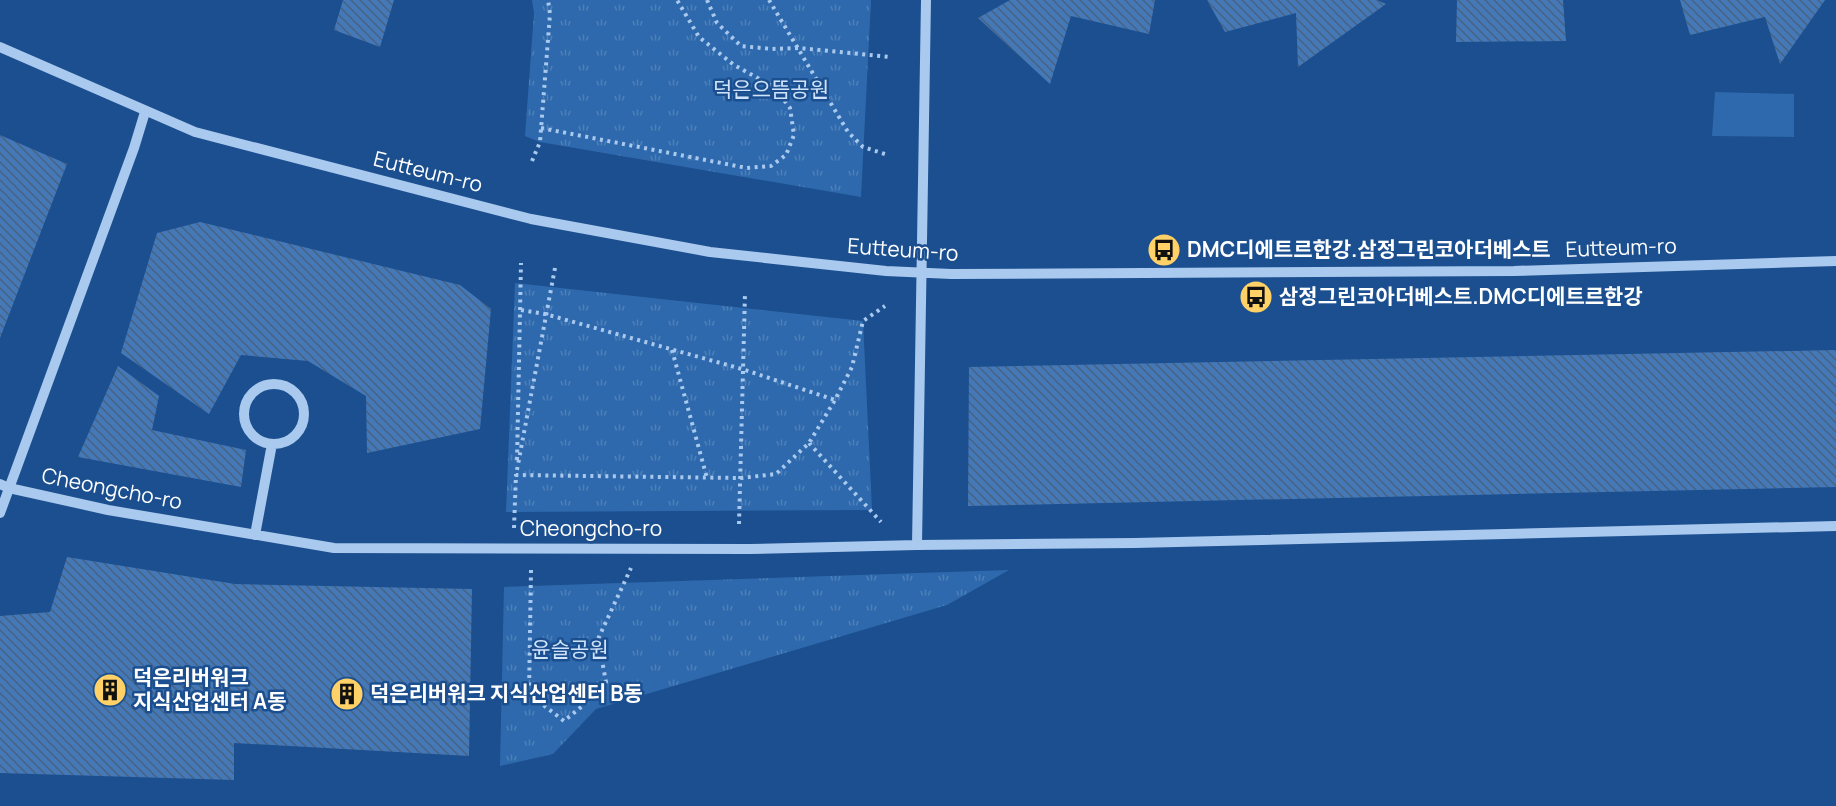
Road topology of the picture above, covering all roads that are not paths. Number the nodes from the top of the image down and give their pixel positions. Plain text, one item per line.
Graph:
1 (926, 0) edge
2 (0, 46) edge
3 (145, 112) junction
4 (1836, 261) edge
5 (921, 274) junction
6 (272, 444) junction
7 (4, 486) edge
8 (0, 513) edge
9 (1836, 526) edge
10 (255, 535) junction
11 (916, 545) junction

1 - 5 street
2 - 3 street, Eutteum-ro
3 - 5 street, Eutteum-ro
3 - 7 street
4 - 5 street, Eutteum-ro
5 - 11 street
6 - 6 street
6 - 10 street
7 - 8 street
7 - 10 street, Cheongcho-ro
9 - 11 street, Cheongcho-ro
10 - 11 street, Cheongcho-ro

